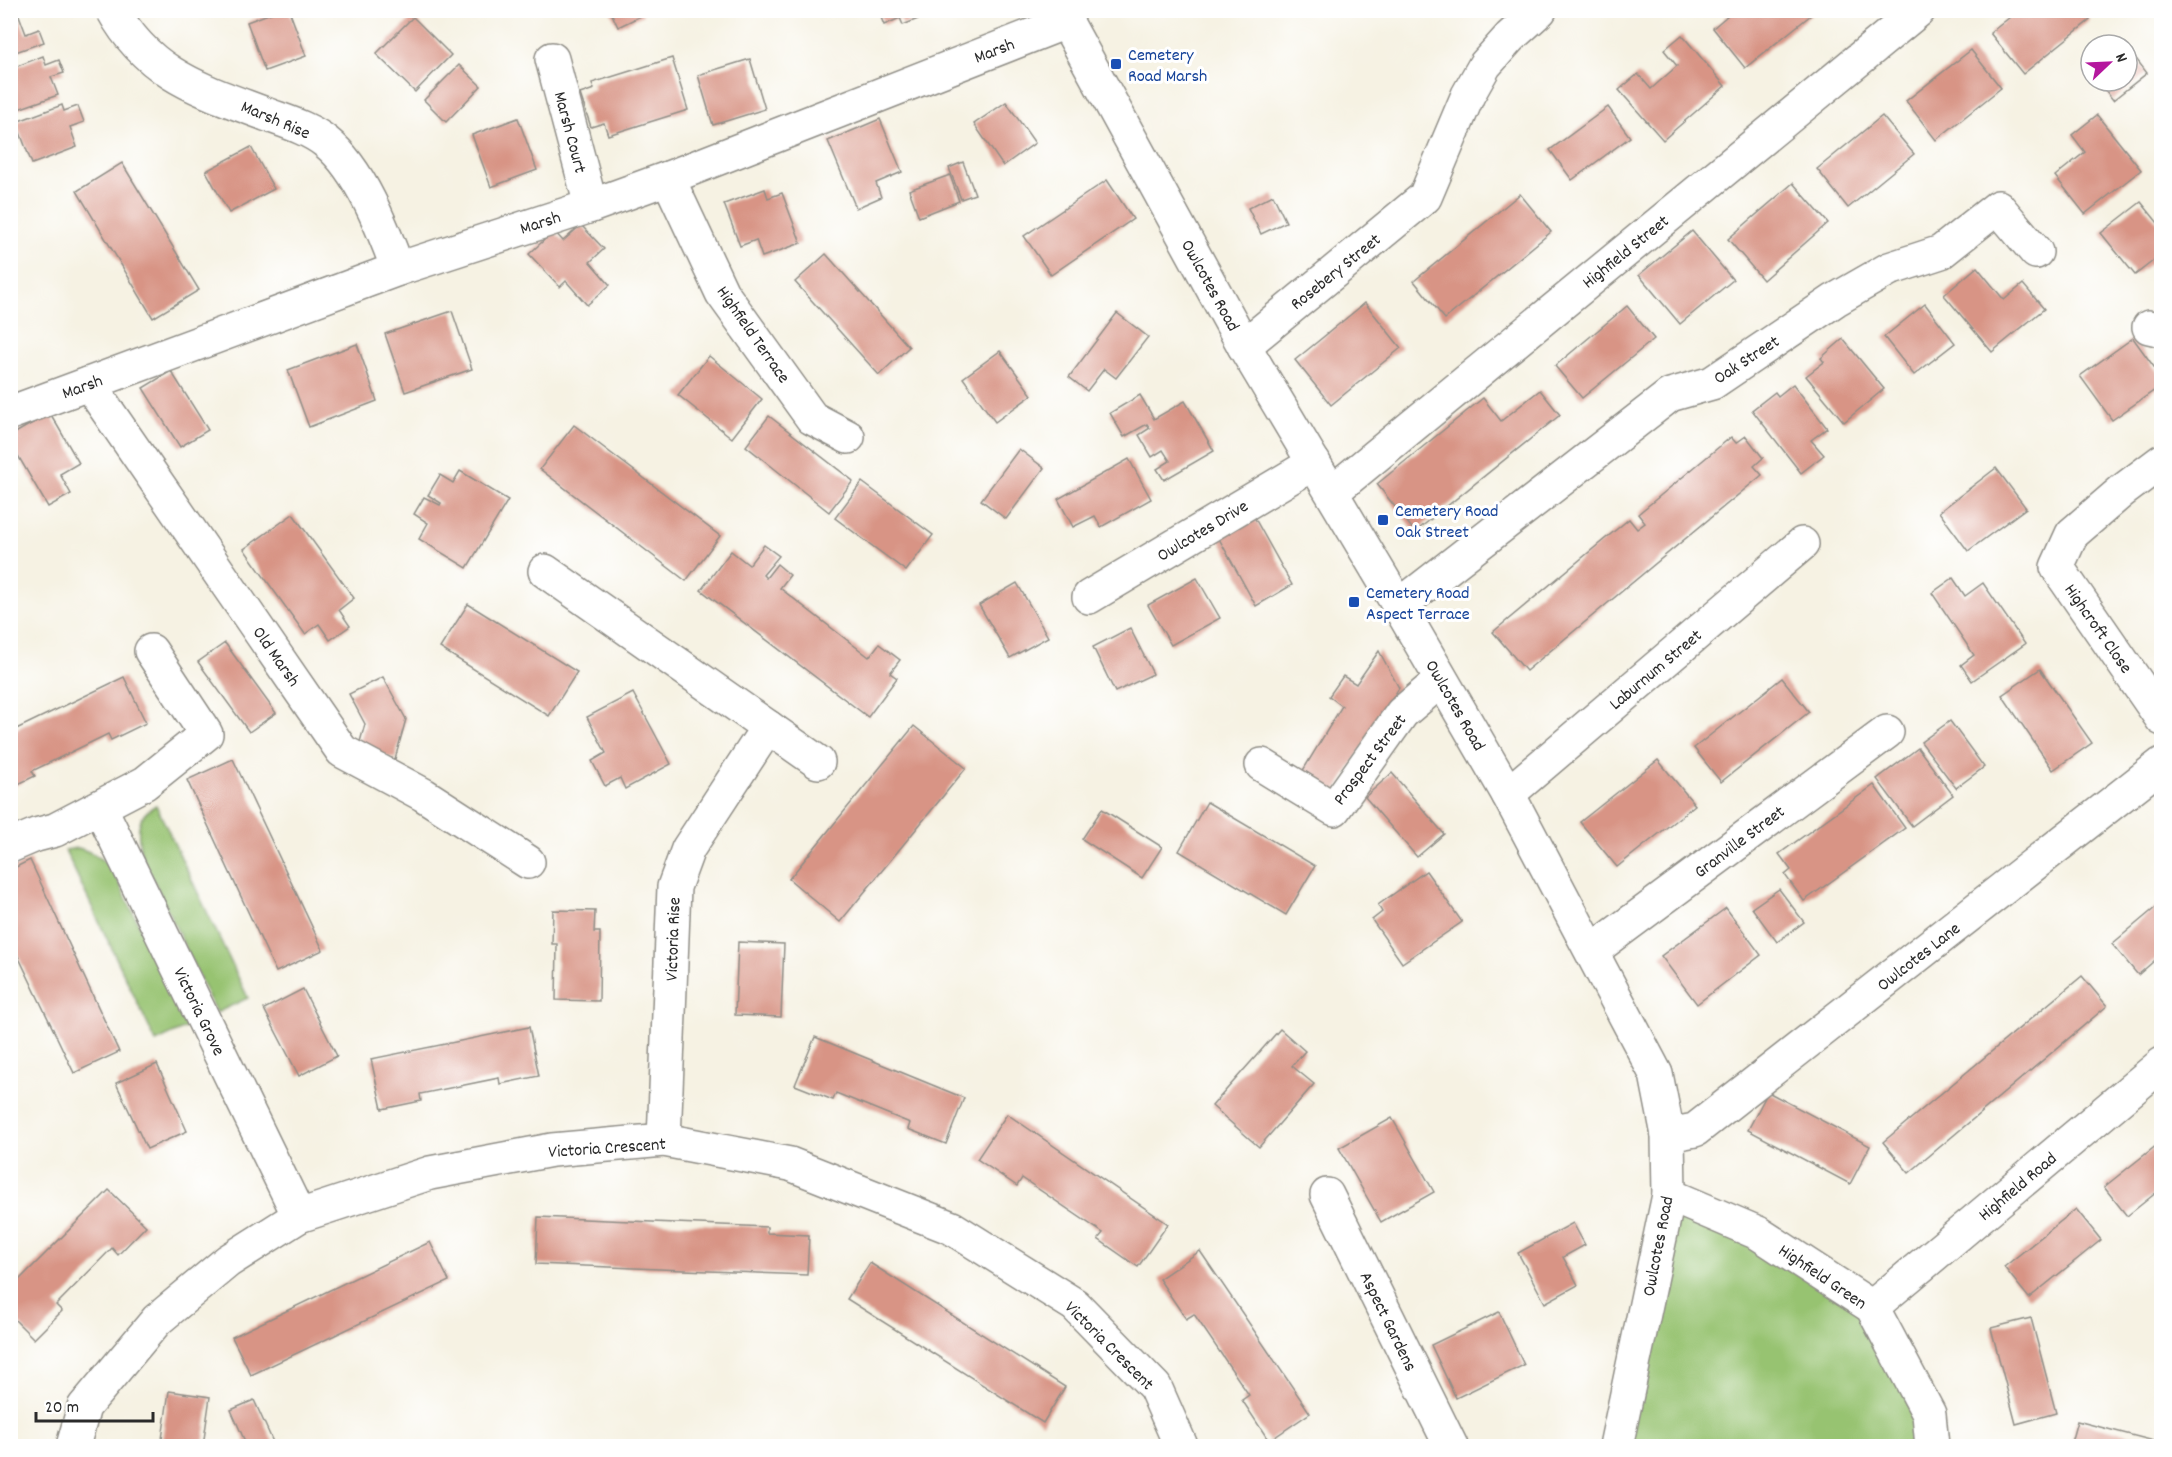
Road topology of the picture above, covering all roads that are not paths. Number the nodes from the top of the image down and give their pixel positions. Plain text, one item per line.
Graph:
1 (113, 10) edge
2 (1540, 10) edge
3 (1919, 10) edge
4 (1063, 16) edge
5 (552, 59) dead end
6 (668, 178) junction
7 (591, 206) junction
8 (2036, 252) dead end
9 (398, 268) junction
10 (1244, 346) junction
11 (89, 384) junction
12 (10, 413) edge
13 (848, 436) dead end
14 (2162, 461) edge
15 (1314, 463) junction
16 (1332, 492) junction
17 (1802, 544) dead end
18 (545, 571) dead end
19 (1089, 597) dead end
20 (1399, 606) junction
21 (151, 651) dead end
22 (1442, 680) junction
23 (2162, 718) edge
24 (768, 727) junction
25 (1887, 732) dead end
26 (818, 762) dead end
27 (2162, 764) edge
28 (1262, 765) dead end
29 (1508, 795) junction
30 (100, 807) junction
31 (10, 846) edge
32 (528, 862) dead end
33 (1592, 951) junction
34 (2162, 1064) edge
35 (1668, 1135) junction
36 (664, 1140) junction
37 (1327, 1195) dead end
38 (1669, 1195) junction
39 (299, 1216) junction
40 (1872, 1307) junction
41 (73, 1446) edge
42 (1181, 1446) edge
43 (1451, 1446) edge
44 (1616, 1446) edge
45 (1932, 1446) edge

1 - 9 street, Marsh Rise
2 - 10 street, Rosebery Street
3 - 16 street, Highfield Street
4 - 6 street, Marsh
4 - 10 street, Owlcotes Road
5 - 7 street, Marsh Court
6 - 7 street, Marsh
6 - 13 street, Highfield Terrace
7 - 9 street, Marsh
8 - 20 street, Oak Street
9 - 11 street, Marsh
10 - 15 street, Owlcotes Road
11 - 12 street, Marsh
11 - 32 street, Old Marsh
14 - 23 street, Highcroft Close
15 - 16 street, Owlcotes Road
15 - 19 street, Owlcotes Drive
16 - 20 street, Owlcotes Road
17 - 29 street, Laburnum Street
18 - 24 street
20 - 22 street, Owlcotes Road
21 - 30 street
22 - 28 street, Prospect Street
22 - 29 street, Owlcotes Road
24 - 26 street
24 - 36 street, Victoria Rise
25 - 33 street, Granville Street
27 - 35 street, Owlcotes Lane
29 - 33 street, Owlcotes Road
30 - 31 street
30 - 39 street, Victoria Grove
33 - 35 street, Owlcotes Road
34 - 40 street, Highfield Road
35 - 38 street, Owlcotes Road
36 - 39 street, Victoria Crescent
36 - 42 street, Victoria Crescent
37 - 43 street, Aspect Gardens
38 - 40 street, Highfield Green
38 - 44 street, Owlcotes Road
39 - 41 street, Victoria Crescent
40 - 45 street, Highfield Green

